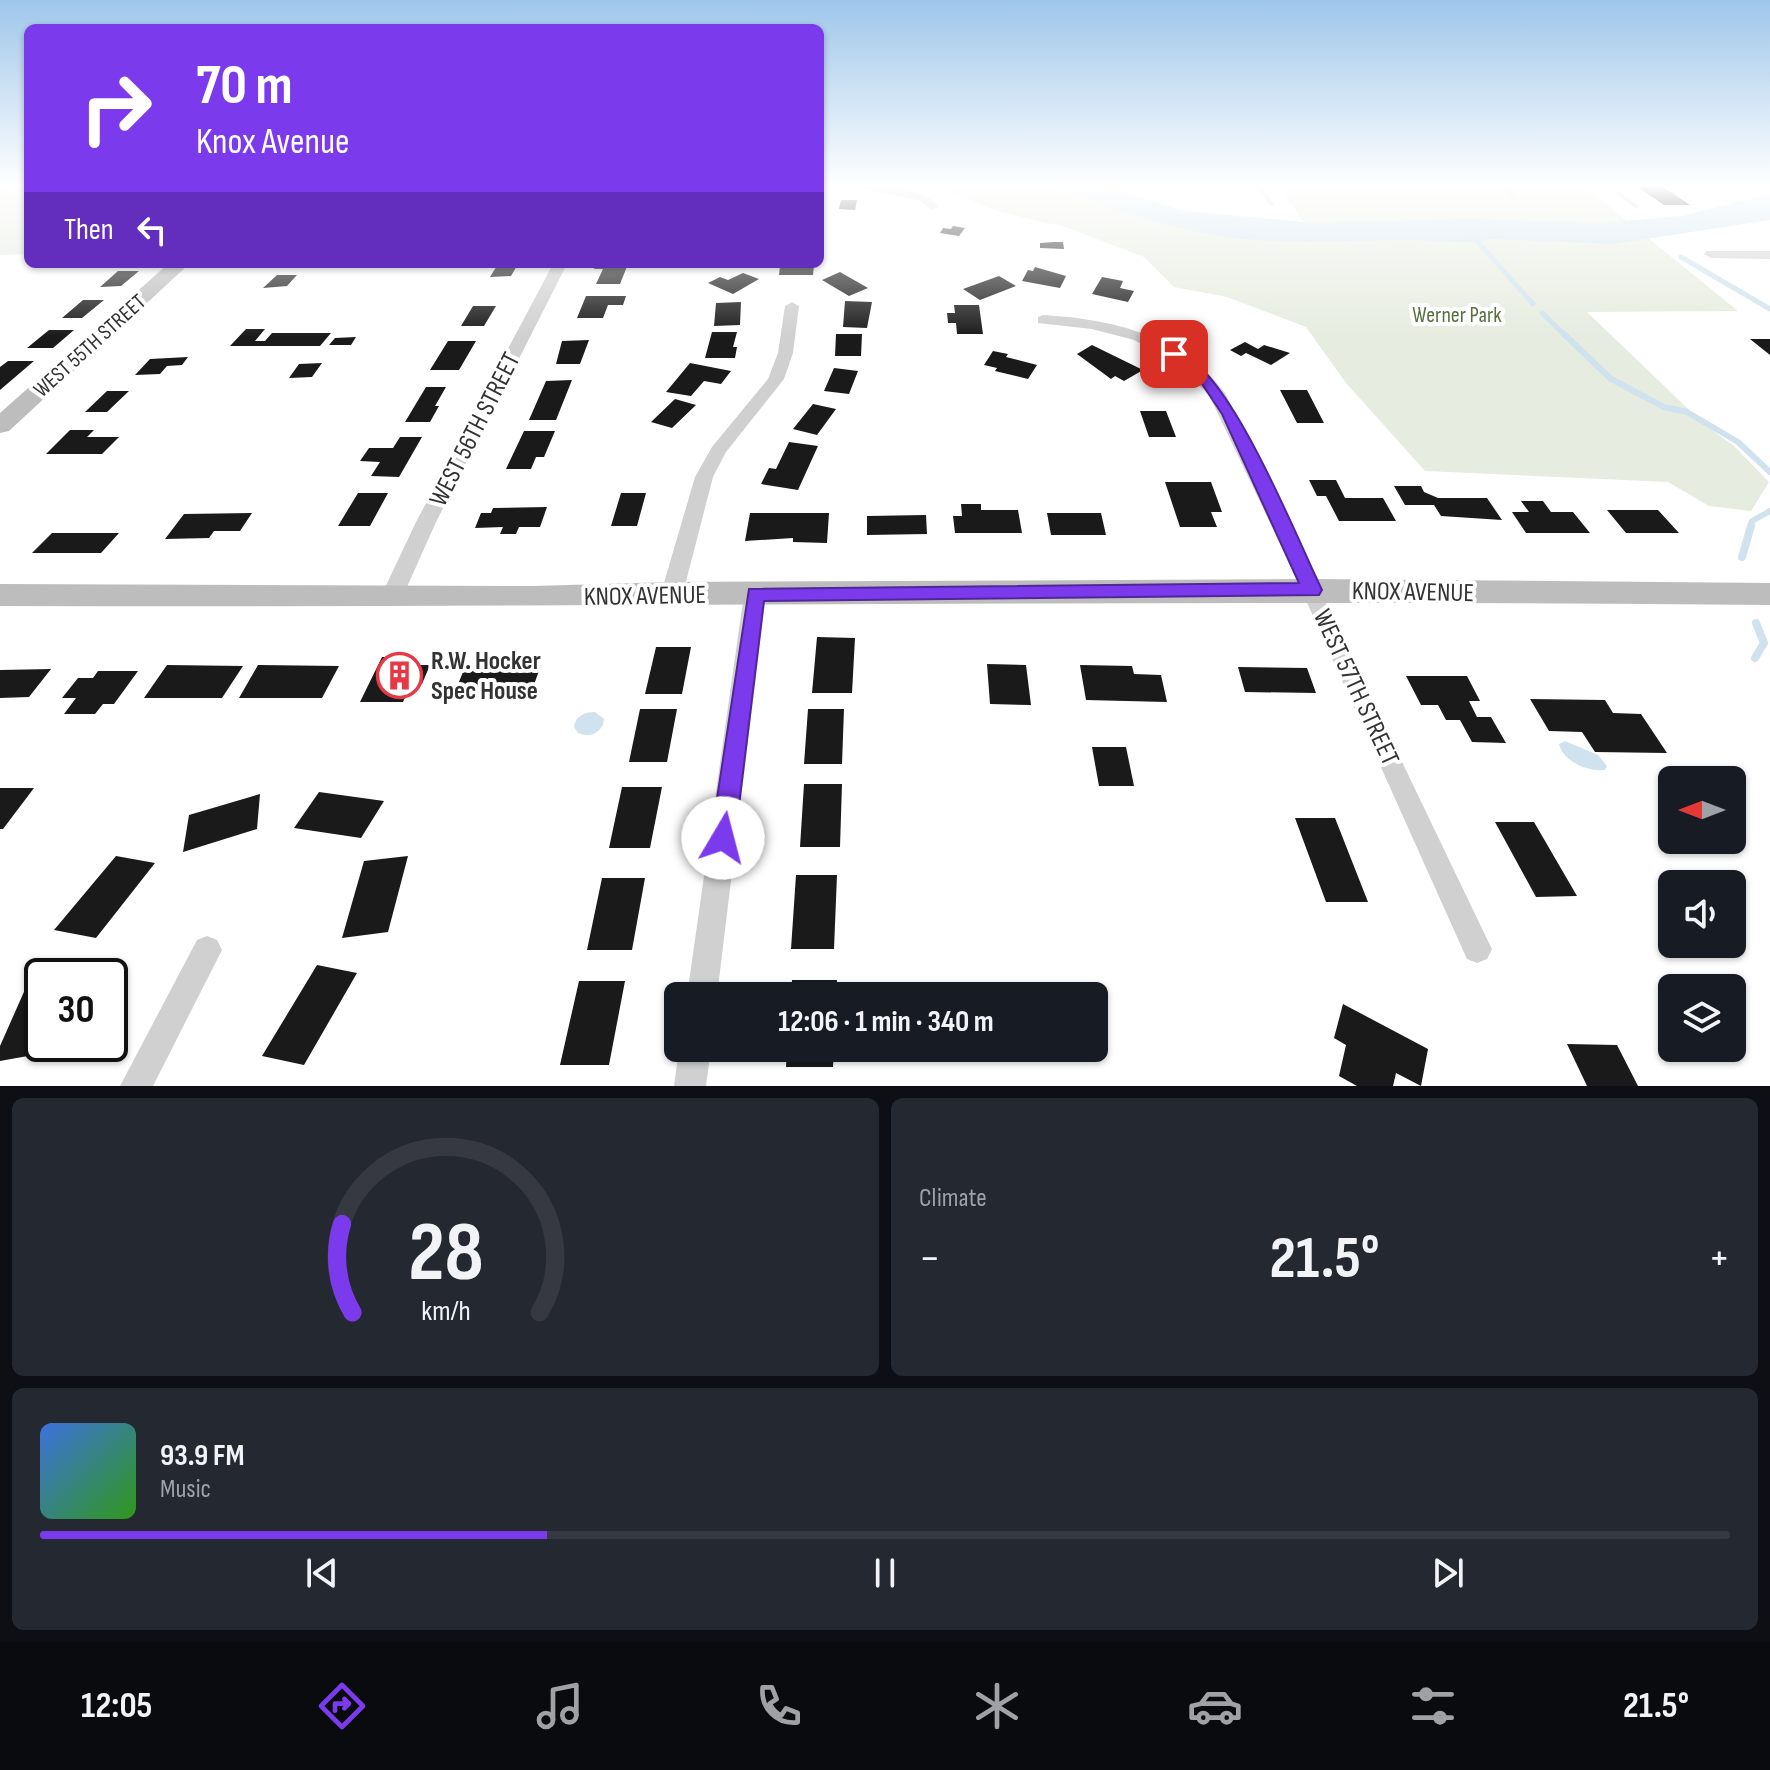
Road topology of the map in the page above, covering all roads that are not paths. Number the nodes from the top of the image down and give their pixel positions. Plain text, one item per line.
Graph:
1 (1770, 255) edge
2 (175, 268) edge
3 (558, 268) edge
4 (1733, 271) dead end
5 (792, 306) dead end
6 (1043, 320) dead end
7 (0, 426) edge
8 (1312, 590) junction
9 (672, 593) junction
10 (755, 594) junction
11 (1770, 594) edge
12 (0, 595) edge
13 (392, 596) junction
14 (1477, 949) dead end
15 (207, 950) dead end
16 (704, 982) edge
17 (693, 1062) edge
18 (136, 1086) edge
19 (690, 1086) edge

1 - 4 street
2 - 7 street, WEST 55TH STREET
3 - 13 street, WEST 56TH STREET
5 - 9 street
6 - 8 street, WEST 57TH STREET
8 - 10 street, KNOX AVENUE
8 - 11 street, KNOX AVENUE
8 - 14 street, WEST 57TH STREET
9 - 10 street, KNOX AVENUE
9 - 13 street, KNOX AVENUE
10 - 16 street
12 - 13 street, KNOX AVENUE
15 - 18 street
17 - 19 street

